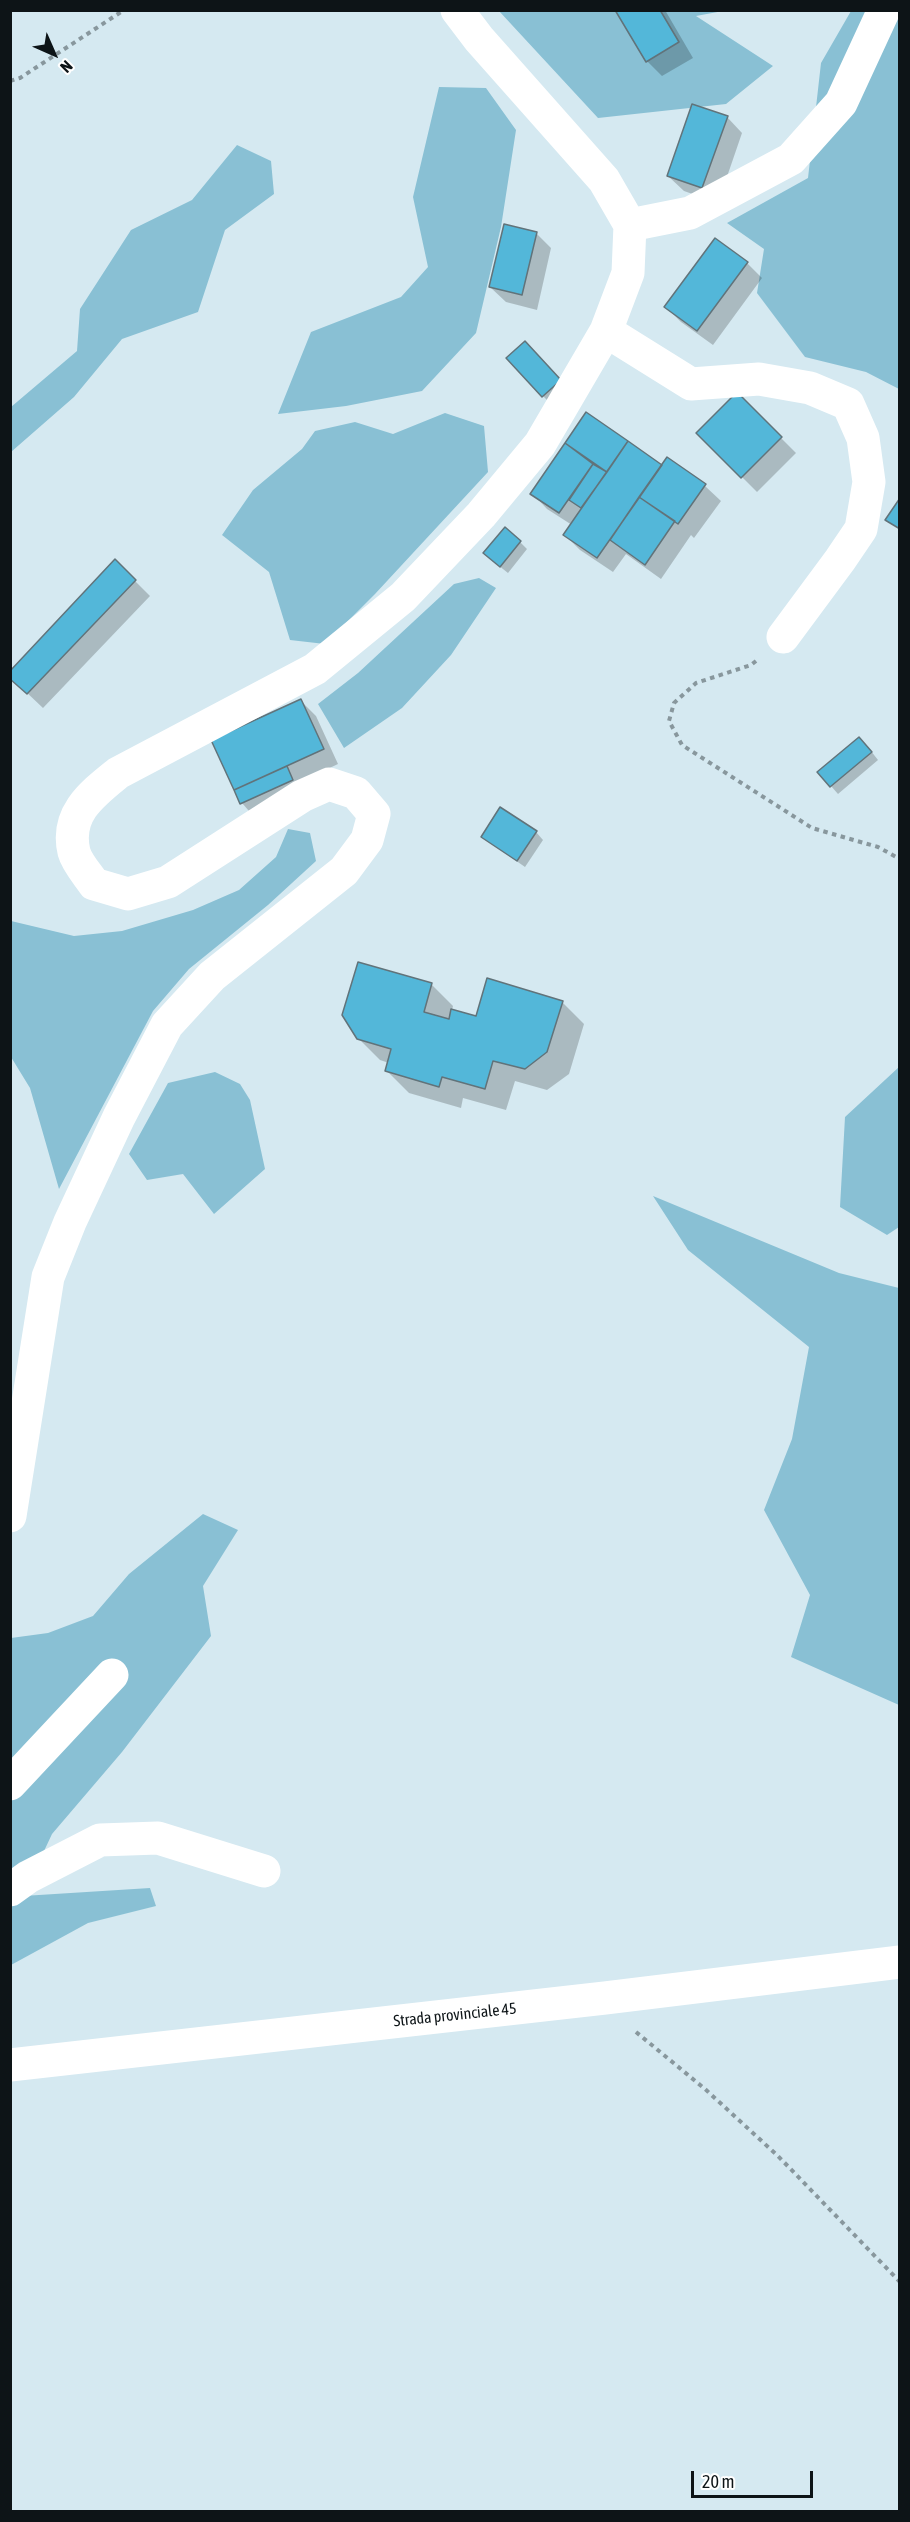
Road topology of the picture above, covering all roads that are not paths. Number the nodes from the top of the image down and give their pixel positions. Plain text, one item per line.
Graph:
1 (457, 10) edge
2 (884, 10) edge
3 (630, 225) junction
4 (606, 331) junction
5 (783, 637) road end
6 (10, 1516) edge
7 (112, 1675) dead end
8 (10, 1784) edge
9 (264, 1871) dead end
10 (10, 1890) edge
11 (900, 1962) edge
12 (10, 2066) edge

1 - 3 street
2 - 3 street
3 - 4 street
4 - 5 street
4 - 6 street
7 - 8 street
9 - 10 street
11 - 12 street, Strada provinciale 45

